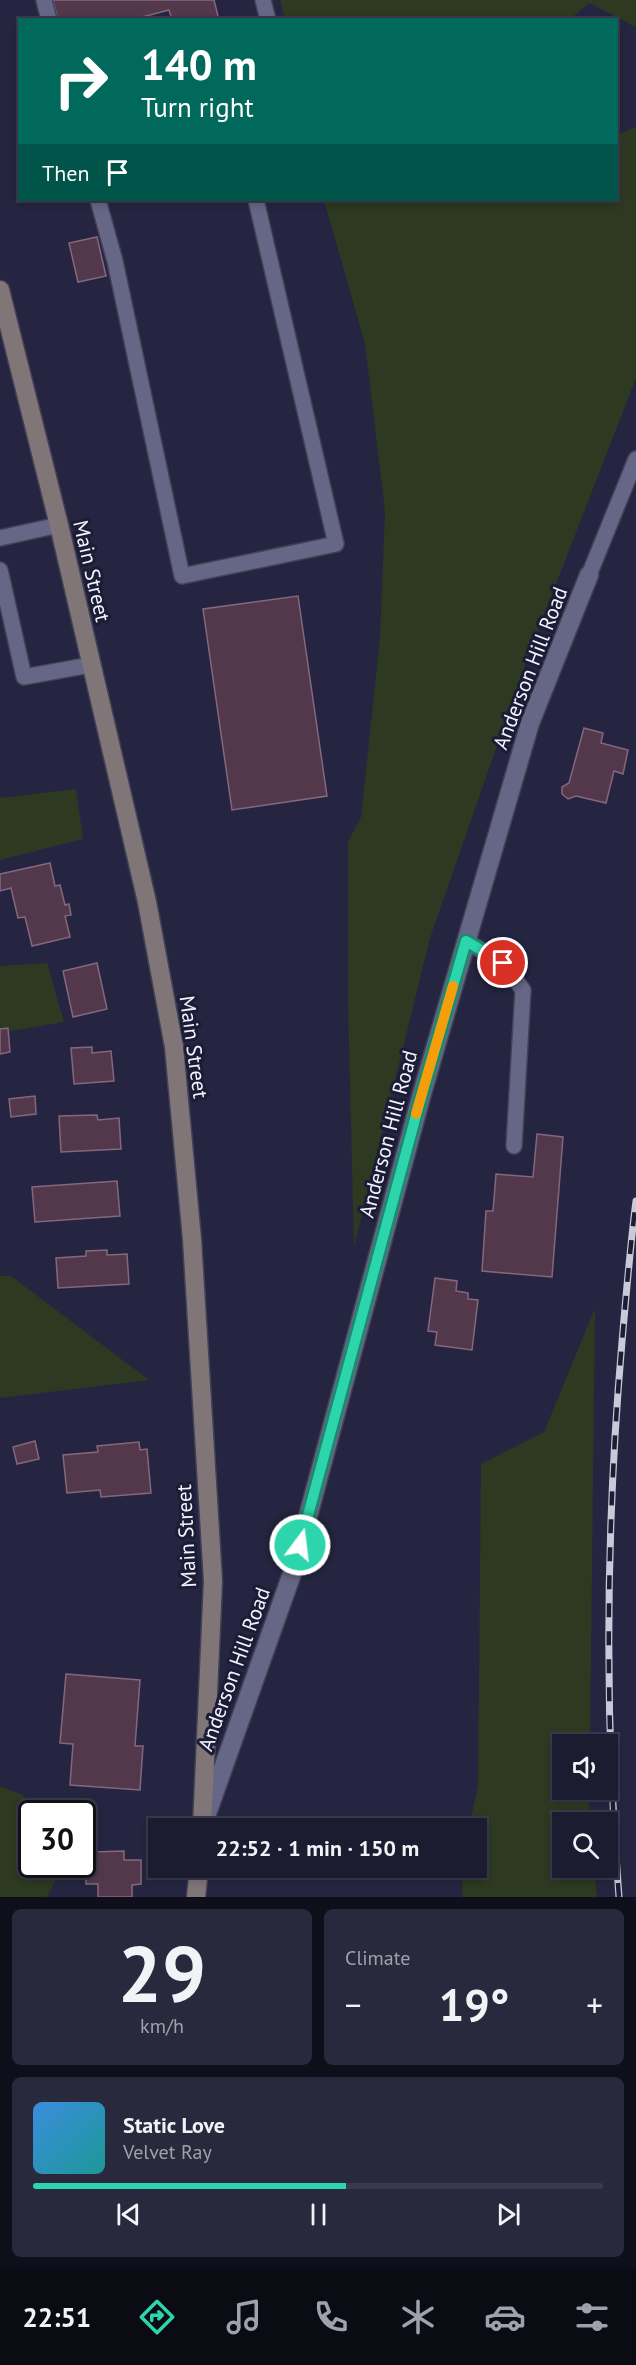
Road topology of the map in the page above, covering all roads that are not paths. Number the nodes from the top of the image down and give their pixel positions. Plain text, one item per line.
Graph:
1 (44, 0) edge
2 (263, 0) edge
3 (48, 18) edge
4 (268, 18) edge
5 (98, 201) edge
6 (256, 201) edge
7 (0, 290) edge
8 (636, 459) edge
9 (58, 525) junction
10 (0, 538) edge
11 (0, 570) edge
12 (589, 575) joint
13 (90, 665) junction
14 (466, 941) junction
15 (514, 1146) dead end
16 (202, 1818) edge
17 (206, 1818) edge
18 (198, 1878) edge
19 (196, 1897) edge

1 - 3 lane
2 - 4 lane
5 - 6 lane
7 - 9 main road, Main Street
8 - 12 lane, Anderson Hill Road
9 - 10 lane
9 - 13 main road, Main Street
11 - 13 lane
12 - 14 street, Anderson Hill Road
13 - 16 main road, Main Street
14 - 15 lane
14 - 17 street, Anderson Hill Road
18 - 19 main road

